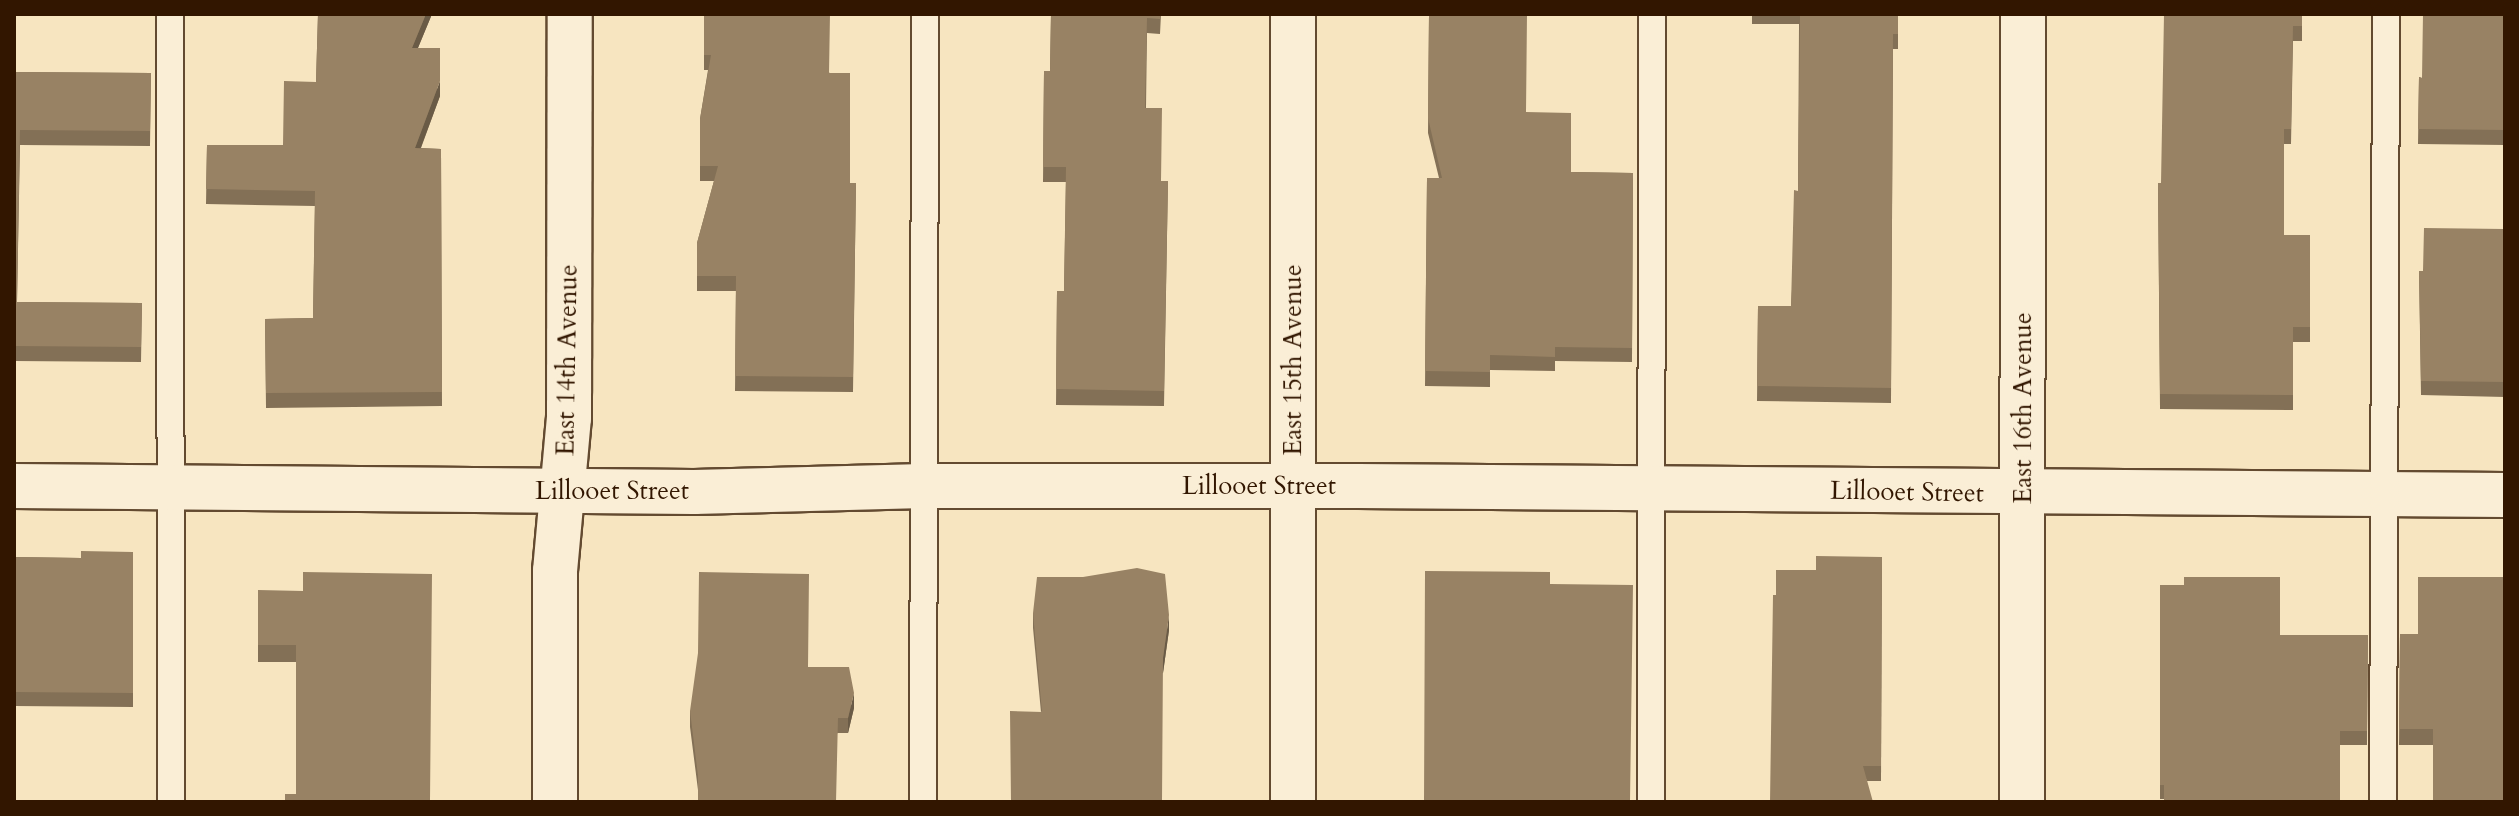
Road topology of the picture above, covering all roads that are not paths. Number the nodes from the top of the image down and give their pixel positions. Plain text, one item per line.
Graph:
1 (170, 14) edge
2 (570, 14) edge
3 (925, 14) edge
4 (1293, 14) edge
5 (1652, 14) edge
6 (2023, 14) edge
7 (2386, 14) edge
8 (14, 486) edge
9 (924, 486) junction
10 (1294, 486) junction
11 (172, 488) junction
12 (1651, 488) junction
13 (562, 492) junction
14 (2023, 494) junction
15 (2384, 495) junction
16 (2505, 495) edge
17 (171, 802) edge
18 (555, 802) edge
19 (923, 802) edge
20 (1293, 802) edge
21 (1651, 802) edge
22 (2022, 802) edge
23 (2383, 802) edge

1 - 11 lane
2 - 13 street, East 14th Avenue
3 - 9 lane
4 - 10 street, East 15th Avenue
5 - 12 lane
6 - 14 street, East 16th Avenue
7 - 15 lane
8 - 11 street, Lillooet Street
9 - 10 street, Lillooet Street
9 - 13 street, Lillooet Street
9 - 19 lane
10 - 12 street, Lillooet Street
10 - 20 street, East 15th Avenue
11 - 13 street, Lillooet Street
11 - 17 lane
12 - 14 street, Lillooet Street
12 - 21 lane
13 - 18 street, East 14th Avenue
14 - 15 street, Lillooet Street
14 - 22 street, East 16th Avenue
15 - 16 street, Lillooet Street
15 - 23 lane

